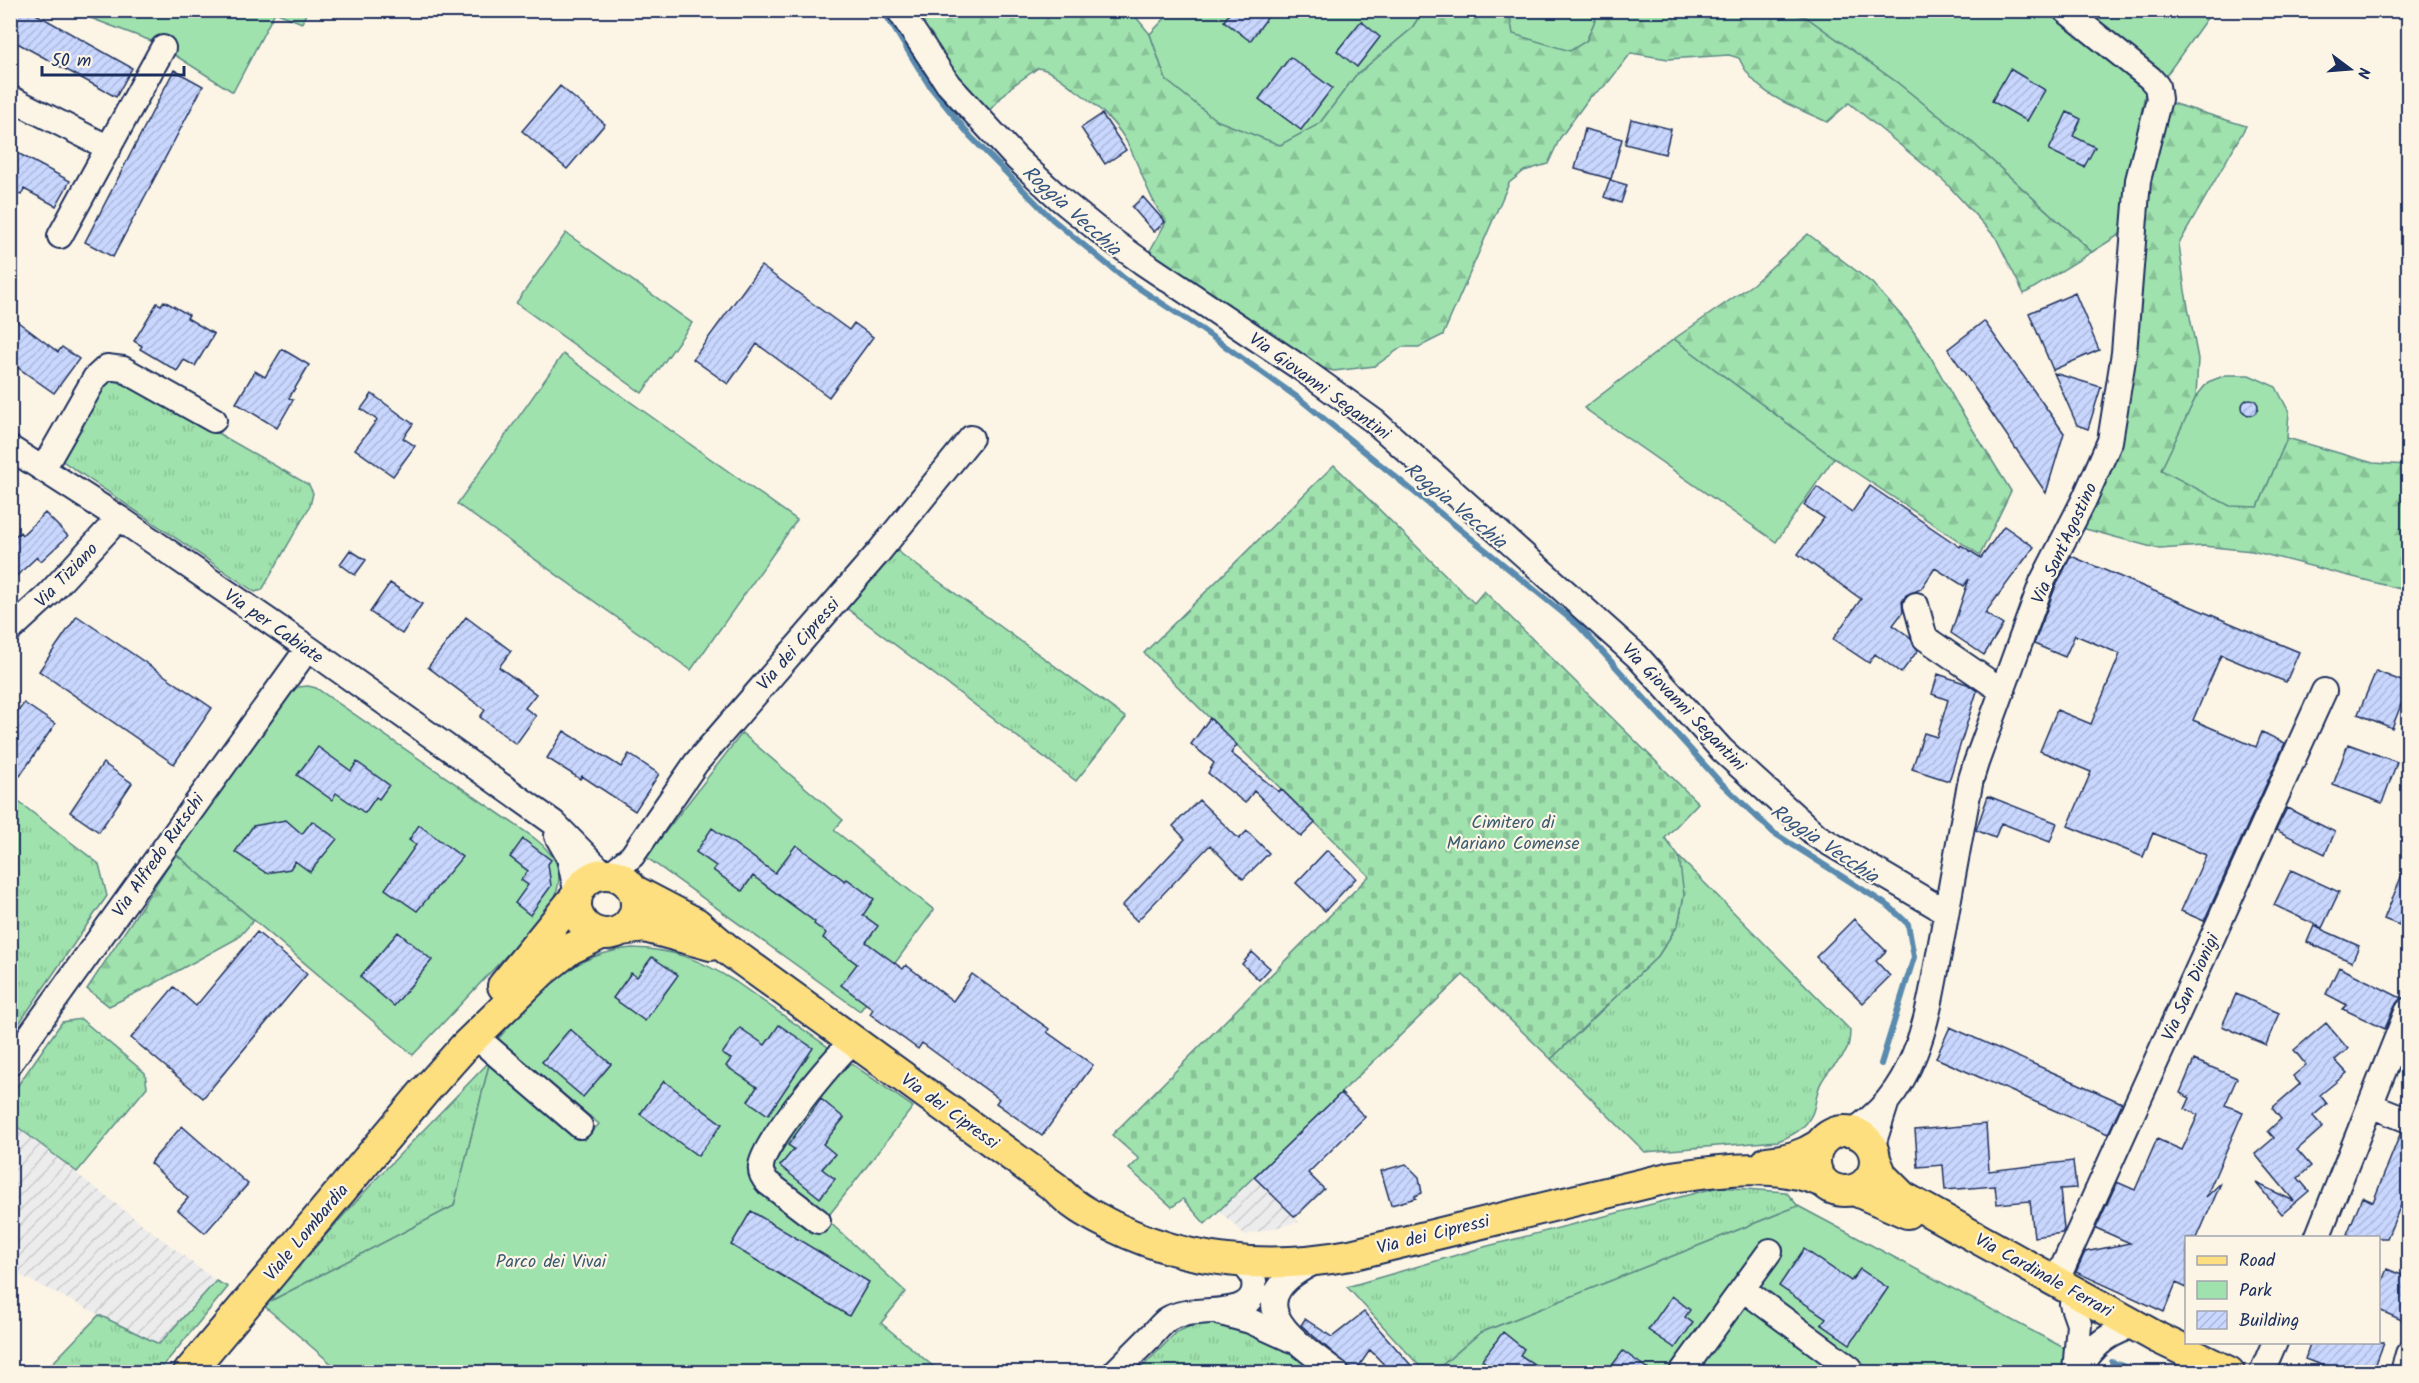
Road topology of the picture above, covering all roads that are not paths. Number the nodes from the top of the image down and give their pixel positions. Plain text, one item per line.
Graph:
1 (899, 10) edge
2 (2065, 10) edge
3 (163, 48) dead end
4 (10, 98) edge
5 (109, 148) junction
6 (60, 236) dead end
7 (214, 420) dead end
8 (971, 438) dead end
9 (10, 448) edge
10 (43, 469) junction
11 (119, 518) junction
12 (1916, 605) dead end
13 (10, 630) edge
14 (308, 648) junction
15 (2001, 690) junction
16 (2324, 691) dead end
17 (533, 810) junction
18 (624, 876) junction
19 (577, 896) junction
20 (1946, 912) junction
21 (611, 932) junction
22 (728, 950) junction
23 (2409, 1010) edge
24 (475, 1036) junction
25 (854, 1041) junction
26 (10, 1063) edge
27 (424, 1092) junction
28 (2370, 1105) junction
29 (2409, 1120) edge
30 (580, 1126) dead end
31 (1819, 1145) junction
32 (1866, 1146) junction
33 (1823, 1182) junction
34 (1056, 1188) junction
35 (1854, 1190) junction
36 (818, 1221) dead end
37 (2318, 1236) edge
38 (1770, 1251) dead end
39 (1317, 1261) junction
40 (1241, 1262) junction
41 (1743, 1289) junction
42 (2064, 1293) junction
43 (1211, 1310) junction
44 (2120, 1331) junction
45 (1294, 1341) junction
46 (2274, 1344) edge
47 (2409, 1354) edge
48 (1850, 1368) dead end
49 (189, 1372) edge
50 (1115, 1372) edge
51 (1336, 1372) edge
52 (1682, 1372) edge
53 (2077, 1372) edge
54 (2205, 1372) edge
55 (2229, 1372) edge
56 (2262, 1372) edge
57 (2403, 1372) edge

1 - 20 street, Via Giovanni Segantini
2 - 15 street, Via Sant'Agostino
3 - 5 street
4 - 5 street
5 - 6 street
7 - 10 street
8 - 18 street, Via dei Cipressi
9 - 10 street, Via per Cabiate
10 - 11 street, Via per Cabiate
11 - 13 street, Via Tiziano
11 - 14 street, Via per Cabiate
12 - 15 street
14 - 17 street, Via per Cabiate
14 - 26 street, Via Alfredo Rutschi
15 - 20 street, Via Sant'Agostino
16 - 42 street, Via San Dionigi
17 - 18 street
17 - 19 street
18 - 19 main road
18 - 21 main road
18 - 22 main road, Via dei Cipressi
19 - 21 main road
19 - 27 main road, Viale Lombardia
20 - 32 street, Via Sant'Agostino
21 - 22 main road, Via dei Cipressi
21 - 24 main road, Viale Lombardia
22 - 25 main road, Via dei Cipressi
23 - 28 street
24 - 27 main road, Viale Lombardia
24 - 30 street
25 - 34 main road, Via dei Cipressi
25 - 36 street
27 - 49 main road, Viale Lombardia
28 - 29 street
28 - 37 street
31 - 32 main road
31 - 33 main road
31 - 34 main road, Via dei Cipressi
32 - 35 main road
32 - 42 main road, Via Cardinale Ferrari
33 - 35 main road
33 - 39 main road, Via dei Cipressi
34 - 40 main road, Via dei Cipressi
35 - 42 main road, Via Cardinale Ferrari
38 - 41 street
39 - 40 main road, Via dei Cipressi
39 - 45 street
40 - 43 street
41 - 48 street
41 - 52 street
42 - 44 main road, Via Cardinale Ferrari
42 - 53 street
42 - 55 main road, Via Cardinale Ferrari
43 - 45 street
43 - 50 street
44 - 53 street
44 - 54 main road, Via Cardinale Ferrari
45 - 51 street
46 - 56 street
47 - 57 street

